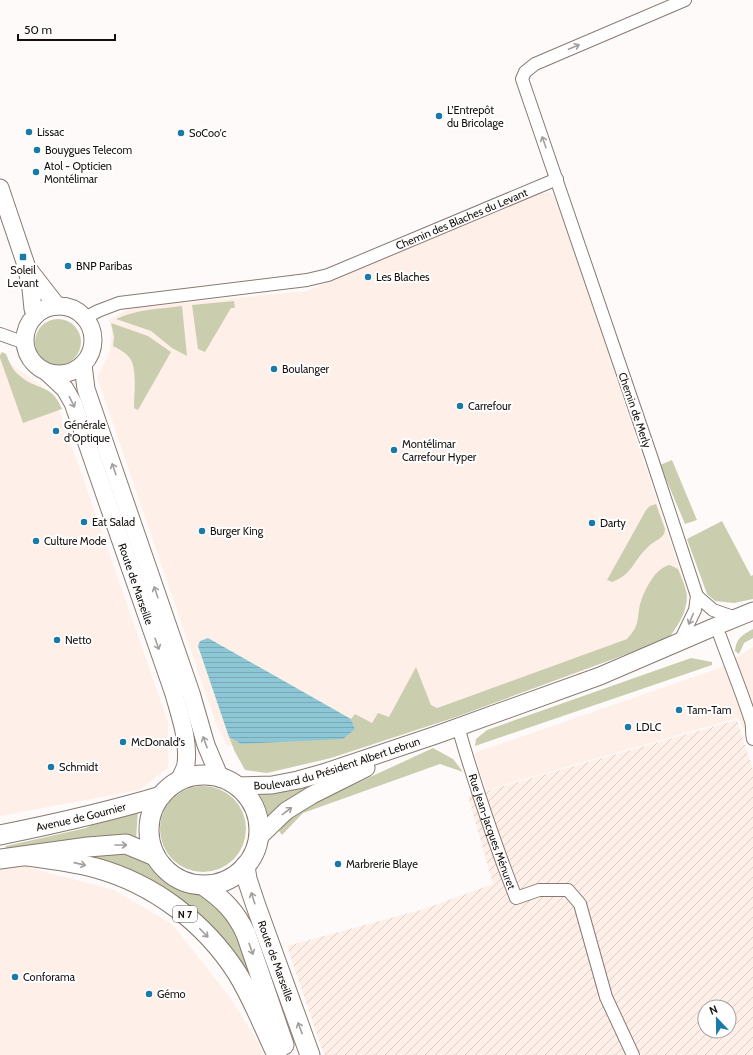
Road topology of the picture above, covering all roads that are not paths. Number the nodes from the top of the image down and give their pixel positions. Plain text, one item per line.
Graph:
1 (686, 0) edge
2 (557, 179) junction
3 (0, 188) edge
4 (26, 265) junction
5 (57, 306) junction
6 (37, 314) junction
7 (85, 318) junction
8 (0, 334) edge
9 (24, 343) junction
10 (83, 365) junction
11 (48, 373) junction
12 (697, 596) junction
13 (753, 611) edge
14 (736, 618) junction
15 (753, 622) edge
16 (720, 636) junction
17 (680, 641) junction
18 (600, 676) junction
19 (458, 727) junction
20 (436, 735) junction
21 (753, 739) edge
22 (179, 781) junction
23 (228, 782) junction
24 (161, 796) junction
25 (79, 819) junction
26 (0, 836) edge
27 (258, 838) junction
28 (0, 844) edge
29 (27, 856) junction
30 (155, 856) junction
31 (0, 859) edge
32 (245, 866) junction
33 (204, 886) junction
34 (277, 1055) edge
35 (287, 1055) edge
36 (310, 1055) edge
37 (633, 1055) edge

2 -> 1 street
2 - 7 street, Chemin des Blaches du Levant
2 - 12 street, Chemin de Merly
3 - 4 main road
4 - 5 main road
4 - 6 main road
5 - 6 main road
5 - 7 main road
6 - 9 main road
7 - 10 main road
8 - 9 street
9 - 11 main road
10 - 11 main road
23 -> 10 main road, Route de Marseille
11 -> 22 main road, Route de Marseille
12 - 14 street
12 -> 17 street
13 - 14 main road, Boulevard du Président Albert Lebrun
14 - 17 main road, Boulevard du Président Albert Lebrun
15 - 16 main road, Boulevard du Président Albert Lebrun
16 - 18 main road, Boulevard du Président Albert Lebrun
16 - 21 street
17 - 18 main road, Boulevard du Président Albert Lebrun
18 - 19 main road, Boulevard du Président Albert Lebrun
19 - 20 main road, Boulevard du Président Albert Lebrun
19 - 37 street, Rue Jean-Jacques Ménuret
20 - 23 main road, Boulevard du Président Albert Lebrun
27 -> 20 main road, Boulevard du Président Albert Lebrun
22 - 23 main road
22 - 24 main road
23 - 27 main road
24 - 25 main road, Avenue de Gournier
24 - 30 main road
25 - 26 main road, Avenue de Gournier
25 - 28 main road
27 - 32 main road
29 -> 30 main road
29 - 31 main road, N 7
29 -> 34 main road, N 7
30 - 33 main road
32 - 33 main road
36 -> 32 main road, Route de Marseille
33 -> 35 main road

